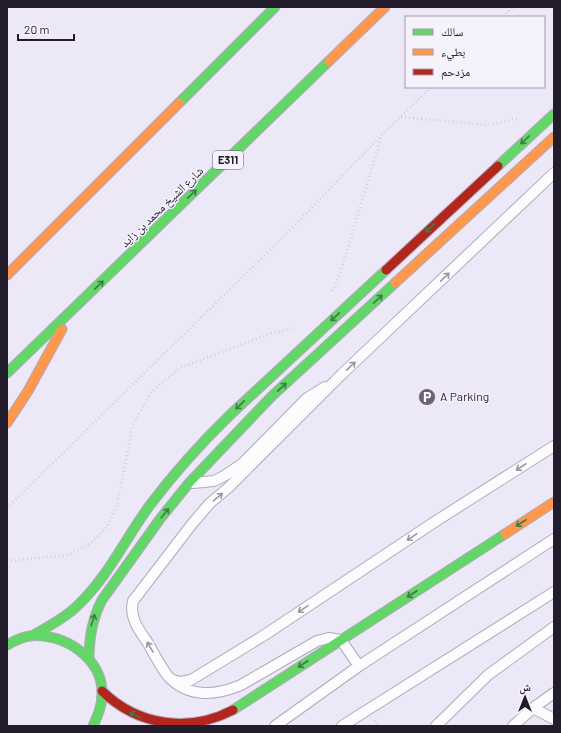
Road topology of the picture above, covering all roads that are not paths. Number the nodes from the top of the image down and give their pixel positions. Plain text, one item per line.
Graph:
1 (276, 7) edge
2 (385, 7) edge
3 (554, 114) edge
4 (554, 137) edge
5 (554, 173) edge
6 (7, 275) edge
7 (71, 312) junction
8 (7, 373) edge
9 (333, 383) junction
10 (7, 423) edge
11 (554, 446) edge
12 (188, 483) junction
13 (554, 502) edge
14 (554, 539) edge
15 (554, 592) edge
16 (554, 627) edge
17 (32, 636) junction
18 (341, 640) junction
19 (7, 645) edge
20 (89, 659) junction
21 (359, 666) junction
22 (171, 679) junction
23 (102, 691) junction
24 (554, 693) edge
25 (533, 708) junction
26 (554, 719) edge
27 (93, 726) edge
28 (275, 726) edge
29 (342, 726) edge
30 (436, 726) edge
31 (513, 726) edge

1 - 6 main road
7 -> 2 main road, شارع الشيخ محمد بن زايد / E311
3 -> 17 main road
12 -> 4 main road
9 -> 5 lane
7 - 8 main road, شارع الشيخ محمد بن زايد / E311
7 - 10 main road
9 - 12 lane
22 -> 9 lane
11 -> 22 lane
20 -> 12 main road
13 -> 18 main road
14 - 21 lane
15 - 29 lane
16 - 30 lane
17 - 19 main road
17 - 20 main road
18 - 21 lane
18 - 22 lane
18 -> 23 main road
20 - 23 main road
21 - 28 lane
23 - 27 main road
24 - 25 lane
25 - 26 lane
25 - 31 lane

